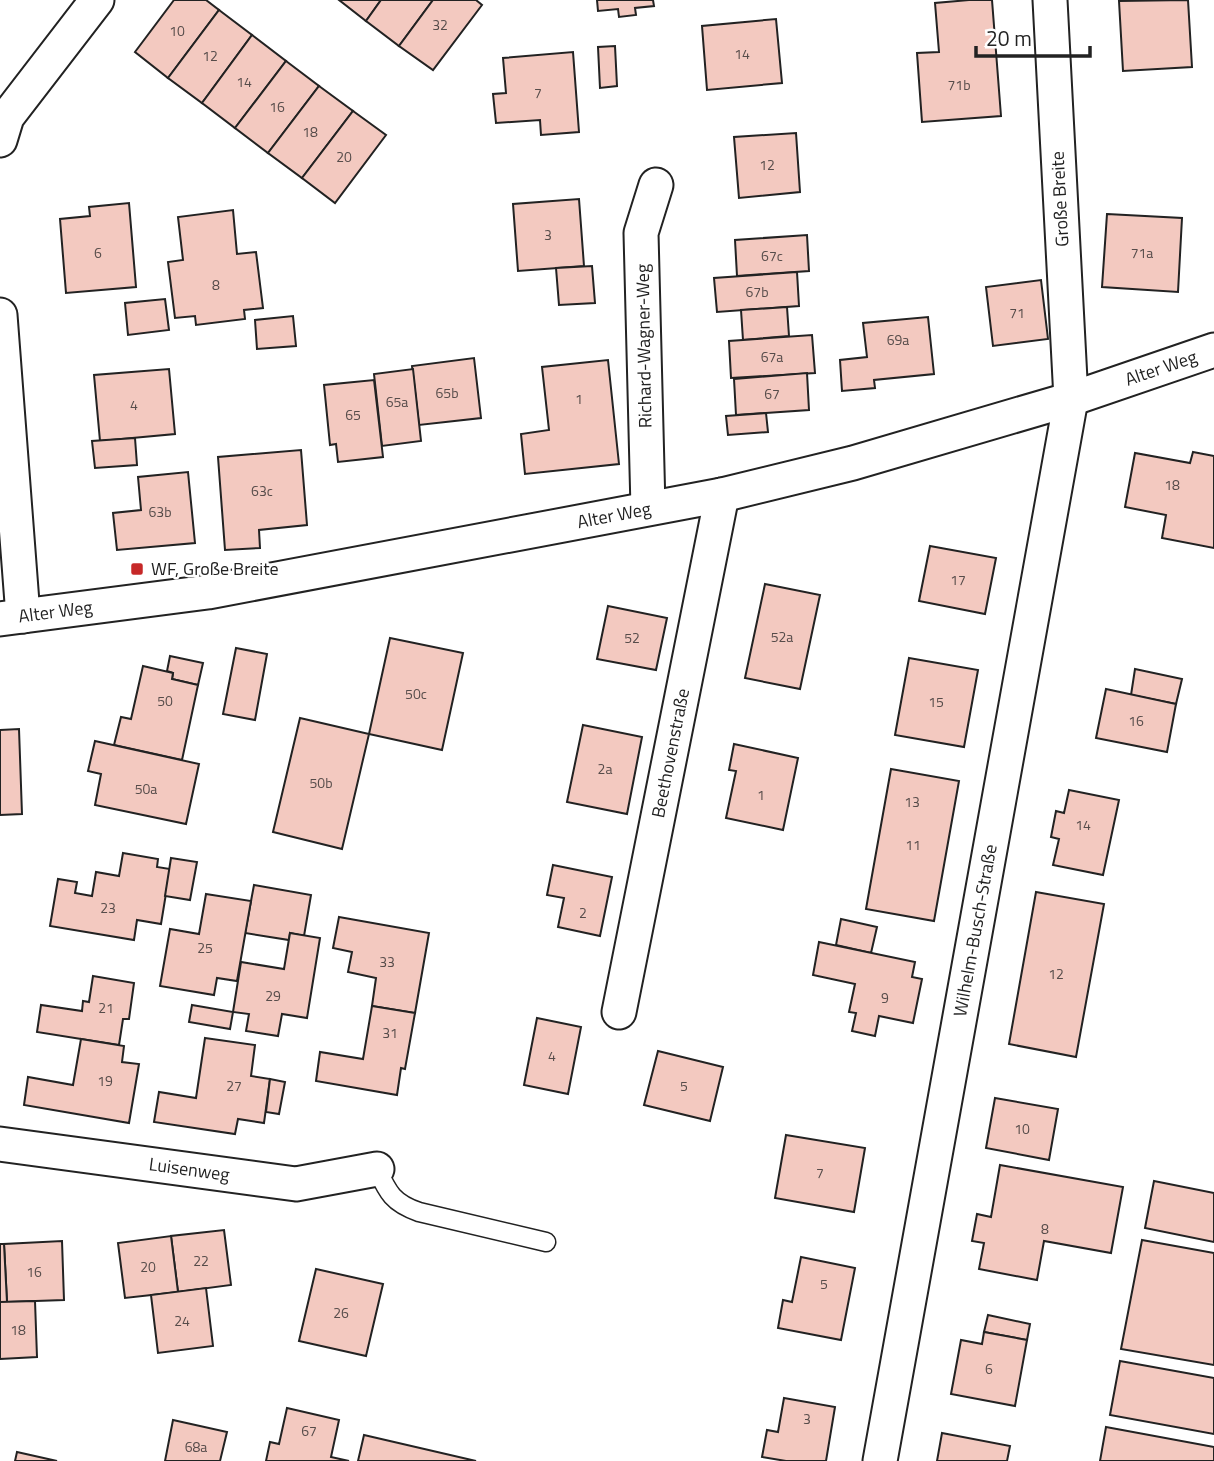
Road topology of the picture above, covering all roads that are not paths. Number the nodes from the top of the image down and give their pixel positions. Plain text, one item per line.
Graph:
1 (97, 0) edge
2 (1050, 0) edge
3 (0, 140) edge
4 (656, 185) dead end
5 (0, 315) edge
6 (1214, 350) edge
7 (1071, 399) junction
8 (722, 495) junction
9 (648, 508) junction
10 (12, 618) edge
11 (618, 1012) dead end
12 (0, 1144) edge
13 (377, 1169) joint
14 (546, 1242) dead end
15 (880, 1461) edge

1 - 3 street
2 - 7 street, Große Breite
4 - 9 street, Richard-Wagner-Weg
5 - 10 street
6 - 7 street, Alter Weg
7 - 8 street, Alter Weg
7 - 15 street, Wilhelm-Busch-Straße
8 - 9 street, Alter Weg
8 - 11 street, Beethovenstraße
9 - 10 street, Alter Weg
12 - 13 street, Luisenweg
13 - 14 lane

